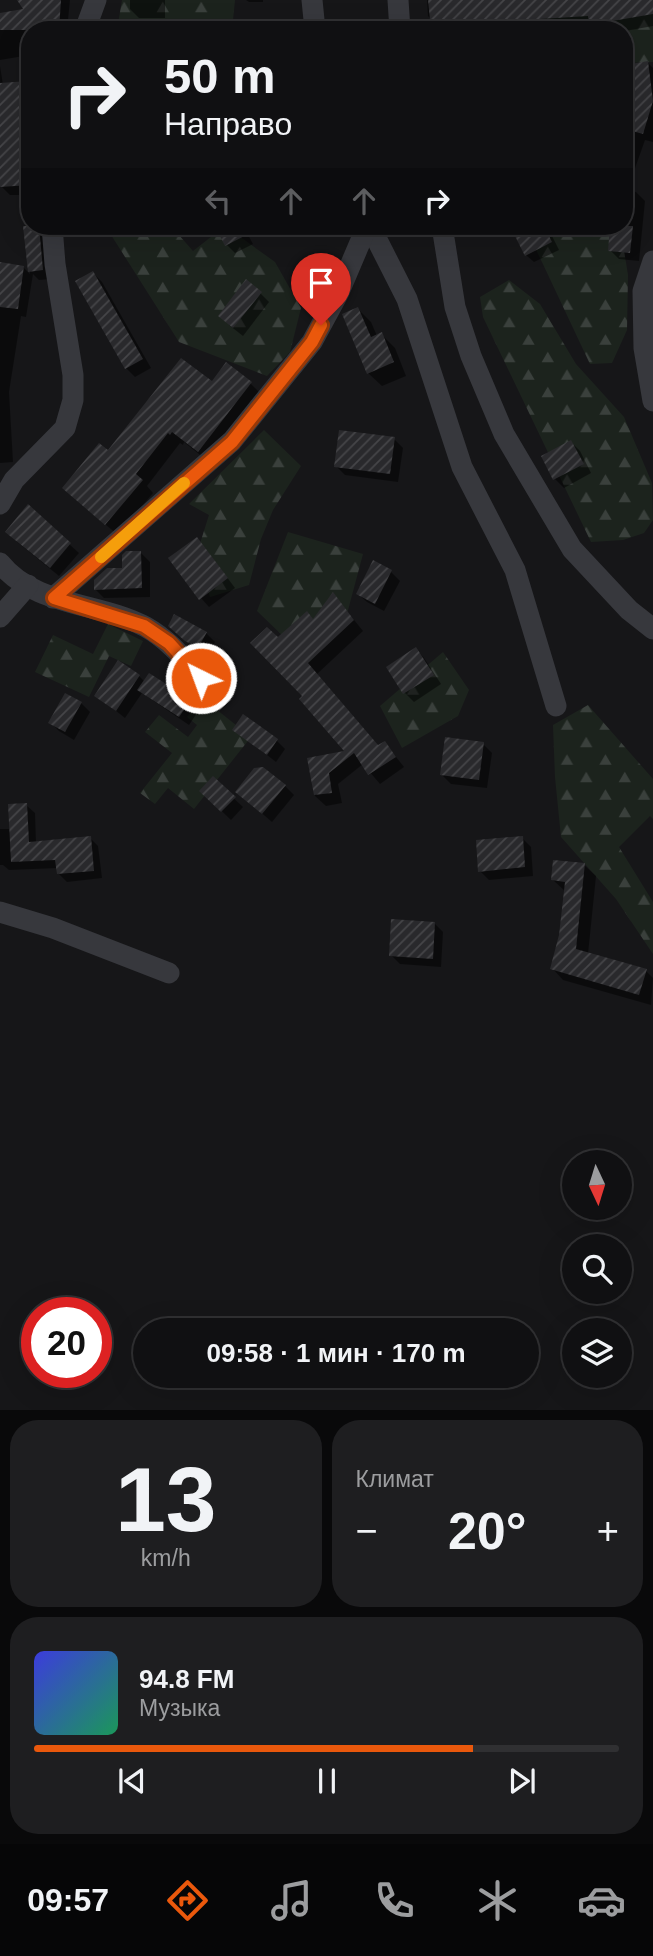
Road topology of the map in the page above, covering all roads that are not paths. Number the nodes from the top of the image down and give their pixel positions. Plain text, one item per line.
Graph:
1 (96, 0) edge
2 (312, 0) edge
3 (398, 0) edge
4 (88, 21) edge
5 (314, 21) edge
6 (399, 21) edge
7 (53, 235) edge
8 (365, 235) edge
9 (374, 235) edge
10 (443, 235) edge
11 (653, 261) edge
12 (653, 401) edge
13 (0, 504) edge
14 (0, 563) edge
15 (28, 585) junction
16 (54, 598) junction
17 (0, 617) edge
18 (653, 629) edge
19 (201, 678) dead end
20 (556, 706) dead end
21 (0, 912) edge
22 (169, 973) dead end

1 - 4 lane
2 - 5 lane
3 - 6 lane
7 - 13 lane
8 - 16 lane
9 - 20 lane
10 - 18 lane
11 - 12 lane
14 - 15 lane
15 - 16 lane
15 - 17 lane
16 - 19 lane
21 - 22 lane

